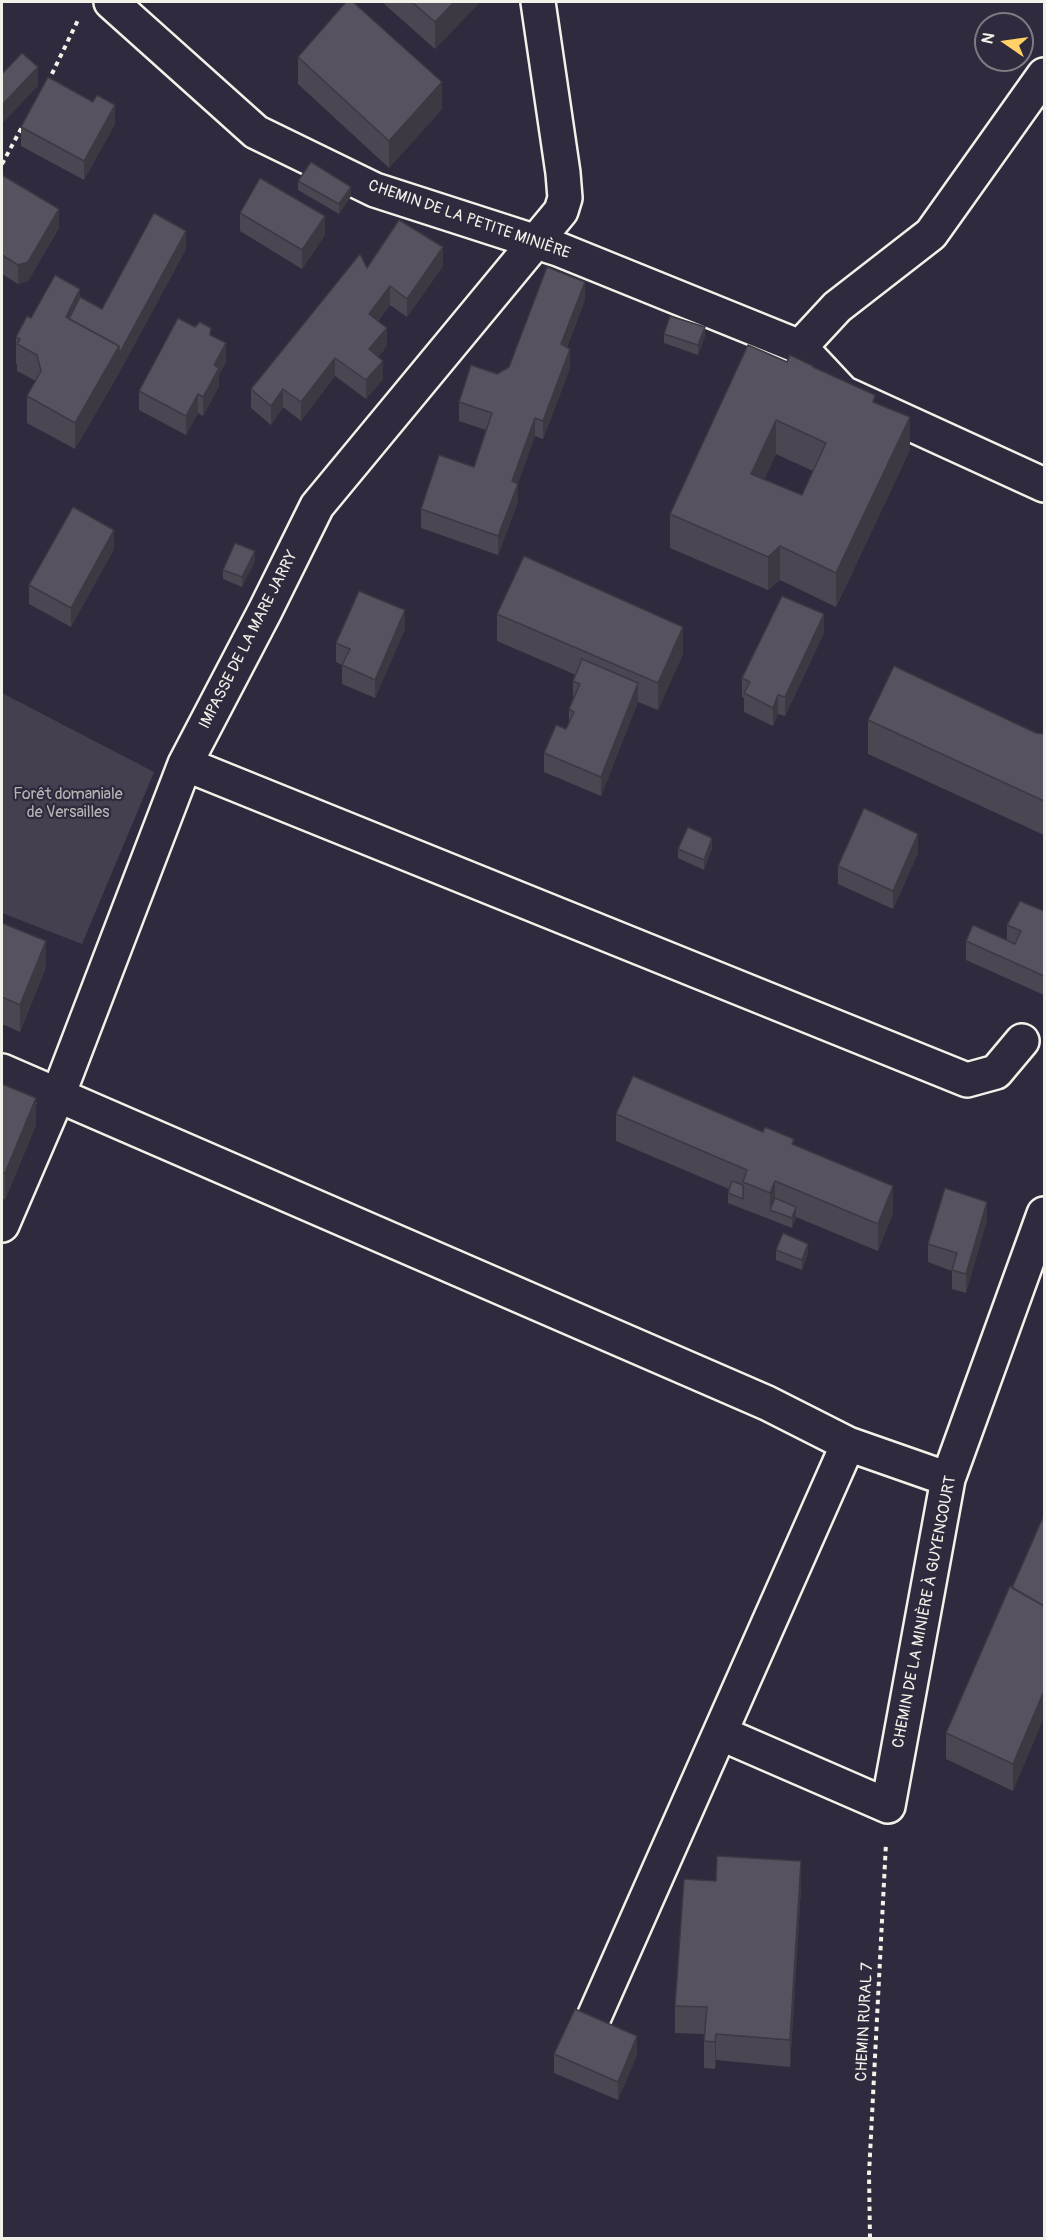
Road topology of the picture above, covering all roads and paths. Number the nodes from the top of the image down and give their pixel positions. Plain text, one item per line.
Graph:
1 (538, 2) edge
2 (97, 7) edge
3 (1044, 75) edge
4 (42, 92) edge
5 (25, 123) edge
6 (2, 164) edge
7 (536, 242) junction
8 (800, 347) junction
9 (1044, 485) edge
10 (185, 764) junction
11 (1022, 1041) dead end
12 (2, 1071) edge
13 (58, 1095) junction
14 (1044, 1214) edge
15 (2, 1225) edge
16 (848, 1444) junction
17 (948, 1479) junction
18 (720, 1733) junction
19 (888, 1806) junction
20 (594, 2017) edge
21 (870, 2238) edge

1 - 7 street, IMPASSE DE LA MARE JARRY
2 - 4 path
2 - 7 street, CHEMIN DE LA PETITE MINIÈRE
3 - 8 street
5 - 6 path
7 - 8 street, CHEMIN DE LA PETITE MINIÈRE
7 - 10 street, IMPASSE DE LA MARE JARRY
8 - 9 street
10 - 11 street
10 - 13 street, IMPASSE DE LA MARE JARRY
12 - 13 street
13 - 15 street, IMPASSE DE LA MARE JARRY
13 - 16 street
14 - 17 street, CHEMIN DE LA MINIÈRE À GUYENCOURT
16 - 17 street
16 - 18 street
17 - 19 street, CHEMIN DE LA MINIÈRE À GUYENCOURT
18 - 19 street
18 - 20 street
19 - 21 path, CHEMIN RURAL 7

